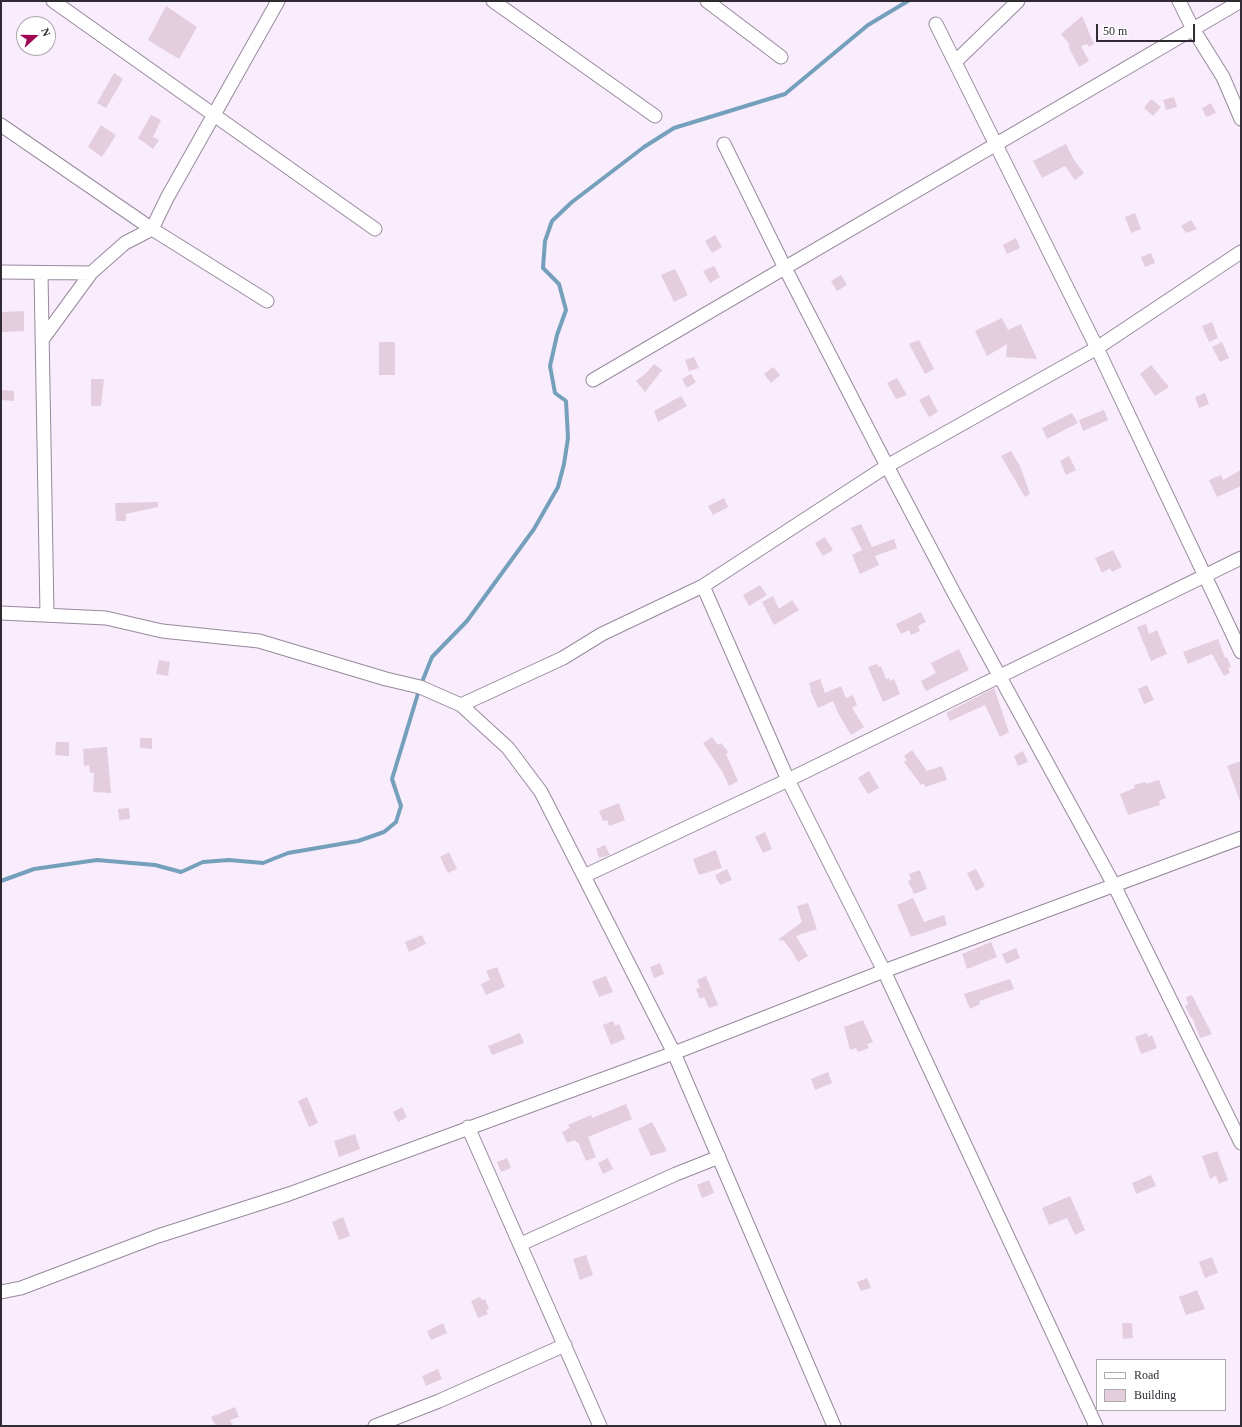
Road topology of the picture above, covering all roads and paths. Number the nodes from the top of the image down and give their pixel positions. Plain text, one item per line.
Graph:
1 (53, 1) edge
2 (278, 1) edge
3 (492, 1) edge
4 (708, 1) edge
5 (1018, 1) edge
6 (1179, 1) edge
7 (1241, 1) edge
8 (936, 24) dead end
9 (1193, 29) junction
10 (780, 57) dead end
11 (955, 62) junction
12 (215, 114) junction
13 (655, 116) dead end
14 (1241, 119) edge
15 (1, 125) edge
16 (724, 144) dead end
17 (995, 145) junction
18 (152, 229) junction
19 (375, 229) dead end
20 (1241, 252) edge
21 (785, 268) junction
22 (1, 272) edge
23 (41, 273) junction
24 (91, 273) junction
25 (267, 301) dead end
26 (42, 340) junction
27 (1097, 348) junction
28 (594, 380) dead end
29 (887, 466) junction
30 (1241, 558) edge
31 (1206, 576) junction
32 (702, 586) junction
33 (1, 613) edge
34 (47, 614) junction
35 (1241, 652) edge
36 (1001, 676) junction
37 (461, 705) junction
38 (788, 780) junction
39 (1241, 838) edge
40 (584, 876) junction
41 (1114, 885) junction
42 (884, 971) junction
43 (674, 1053) junction
44 (468, 1127) junction
45 (1241, 1143) edge
46 (719, 1157) junction
47 (521, 1244) junction
48 (1, 1292) edge
49 (565, 1345) junction
50 (375, 1426) edge
51 (600, 1426) edge
52 (834, 1426) edge
53 (1096, 1426) edge

1 - 12 street
2 - 12 street
3 - 13 street
4 - 10 street
5 - 11 street
6 - 9 street
7 - 9 street
8 - 11 street
9 - 14 street
9 - 17 street
11 - 17 street
12 - 18 street
12 - 19 street
15 - 18 street
16 - 21 street
17 - 21 street
17 - 27 street
18 - 24 street
18 - 25 street
20 - 27 street
21 - 28 street
21 - 29 street
22 - 23 street
23 - 24 street
23 - 26 street
24 - 26 street
26 - 34 street
27 - 29 street
27 - 31 street
29 - 32 street
29 - 36 street
30 - 31 street
31 - 35 street
31 - 36 street
32 - 37 street
32 - 38 street
33 - 34 street
34 - 37 street
36 - 38 street
36 - 41 street
37 - 40 street
38 - 40 street
38 - 42 street
39 - 41 street
40 - 43 street
41 - 42 street
41 - 45 street
42 - 43 street
42 - 53 street
43 - 44 street
43 - 46 street
44 - 47 street
44 - 48 street
46 - 47 street
46 - 52 street
47 - 49 street
49 - 50 street
49 - 51 street

